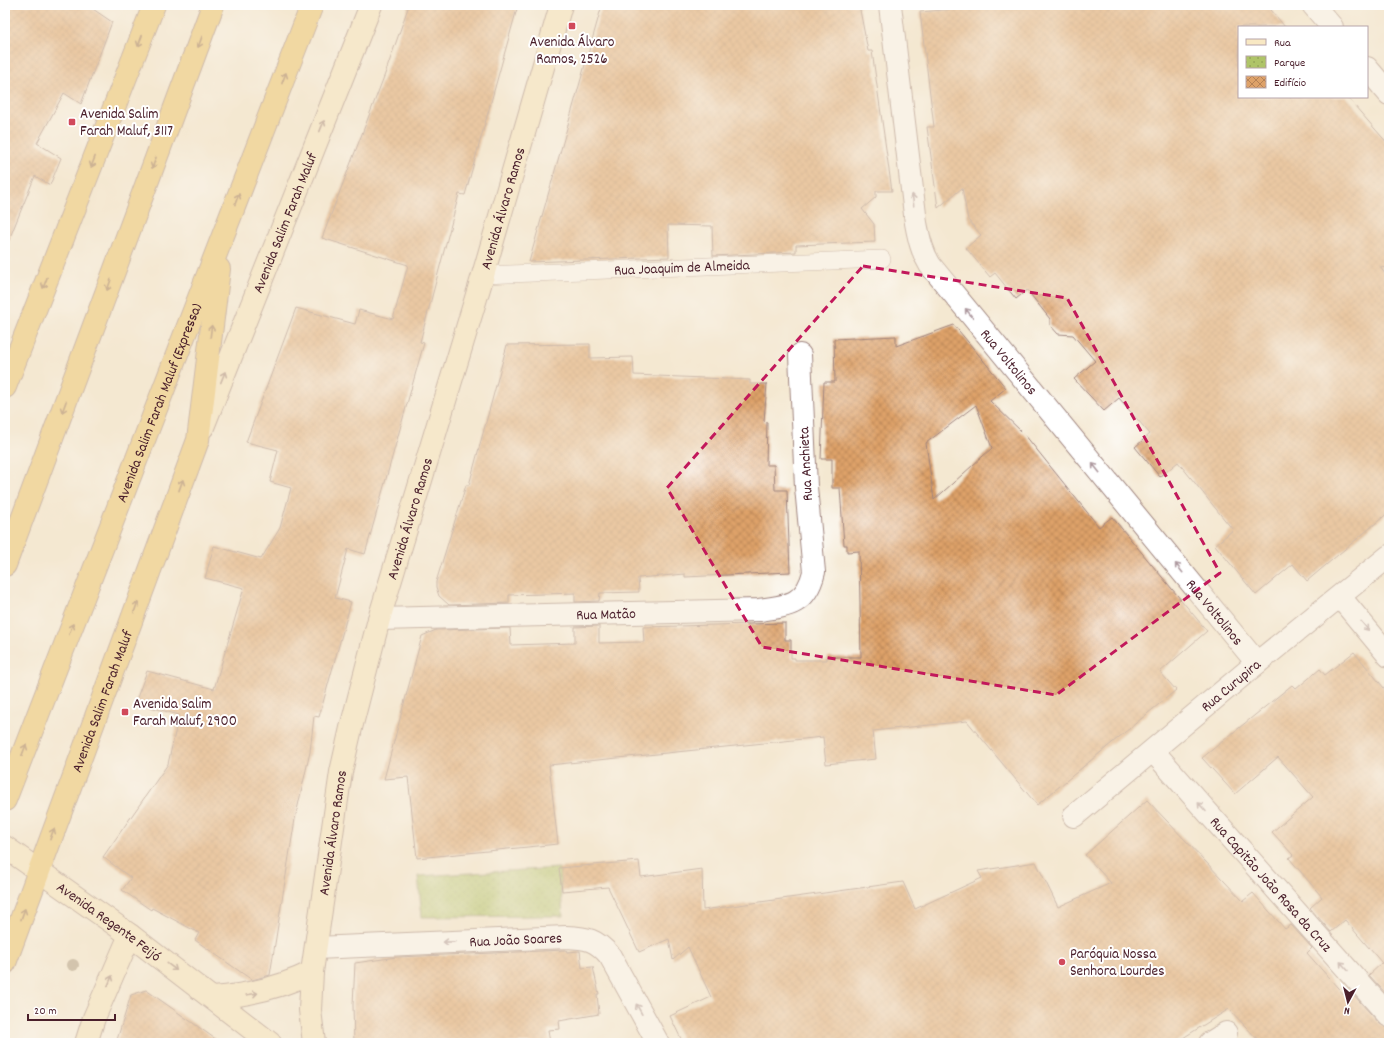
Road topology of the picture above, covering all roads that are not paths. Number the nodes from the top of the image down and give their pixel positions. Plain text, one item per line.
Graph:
1 (154, 5) edge
2 (213, 5) edge
3 (312, 5) edge
4 (371, 5) edge
5 (561, 5) edge
6 (890, 5) edge
7 (1313, 5) edge
8 (1331, 26) edge
9 (1368, 69) edge
10 (1389, 94) edge
11 (223, 236) junction
12 (882, 259) dead end
13 (483, 275) junction
14 (800, 355) dead end
15 (5, 388) edge
16 (198, 440) junction
17 (1389, 556) edge
18 (5, 565) edge
19 (814, 572) joint
20 (1340, 597) junction
21 (379, 619) junction
22 (1389, 656) edge
23 (1257, 663) junction
24 (1153, 751) junction
25 (5, 800) edge
26 (1074, 816) dead end
27 (5, 847) edge
28 (39, 871) junction
29 (130, 935) junction
30 (316, 948) junction
31 (5, 963) edge
32 (312, 972) junction
33 (213, 998) junction
34 (1389, 1016) edge
35 (86, 1043) edge
36 (270, 1043) edge
37 (314, 1043) edge
38 (658, 1043) edge

1 -> 15 highway
2 -> 18 highway
11 -> 3 highway, Avenida Salim Farah Maluf (Expressa)
16 -> 4 street, Avenida Salim Farah Maluf
5 - 13 street, Avenida Álvaro Ramos
23 -> 6 street, Rua Voltolinos
7 - 8 street
9 - 10 street
16 -> 11 highway, Avenida Salim Farah Maluf
25 -> 11 highway, Avenida Salim Farah Maluf (Expressa)
12 - 13 lane, Rua Joaquim de Almeida
13 - 21 street, Avenida Álvaro Ramos
14 - 19 street, Rua Anchieta
28 -> 16 highway, Avenida Salim Farah Maluf
17 - 20 street, Rua Curupira
19 - 21 street, Rua Matão
20 -> 22 street
20 - 23 street, Rua Curupira
21 - 30 street, Avenida Álvaro Ramos
23 - 24 street, Rua Curupira
24 - 26 street, Rua Curupira
34 -> 24 street, Rua Capitão João Rosa da Cruz
27 - 28 street, Avenida Regente Feijó
28 - 29 street, Avenida Regente Feijó
31 -> 28 highway, Avenida Salim Farah Maluf
29 -> 33 street, Avenida Regente Feijó
35 -> 29 street
30 - 32 street, Avenida Álvaro Ramos
38 -> 30 street, Rua João Soares
33 -> 32 street
32 - 37 street, Avenida Álvaro Ramos
33 - 36 street, Avenida Regente Feijó

